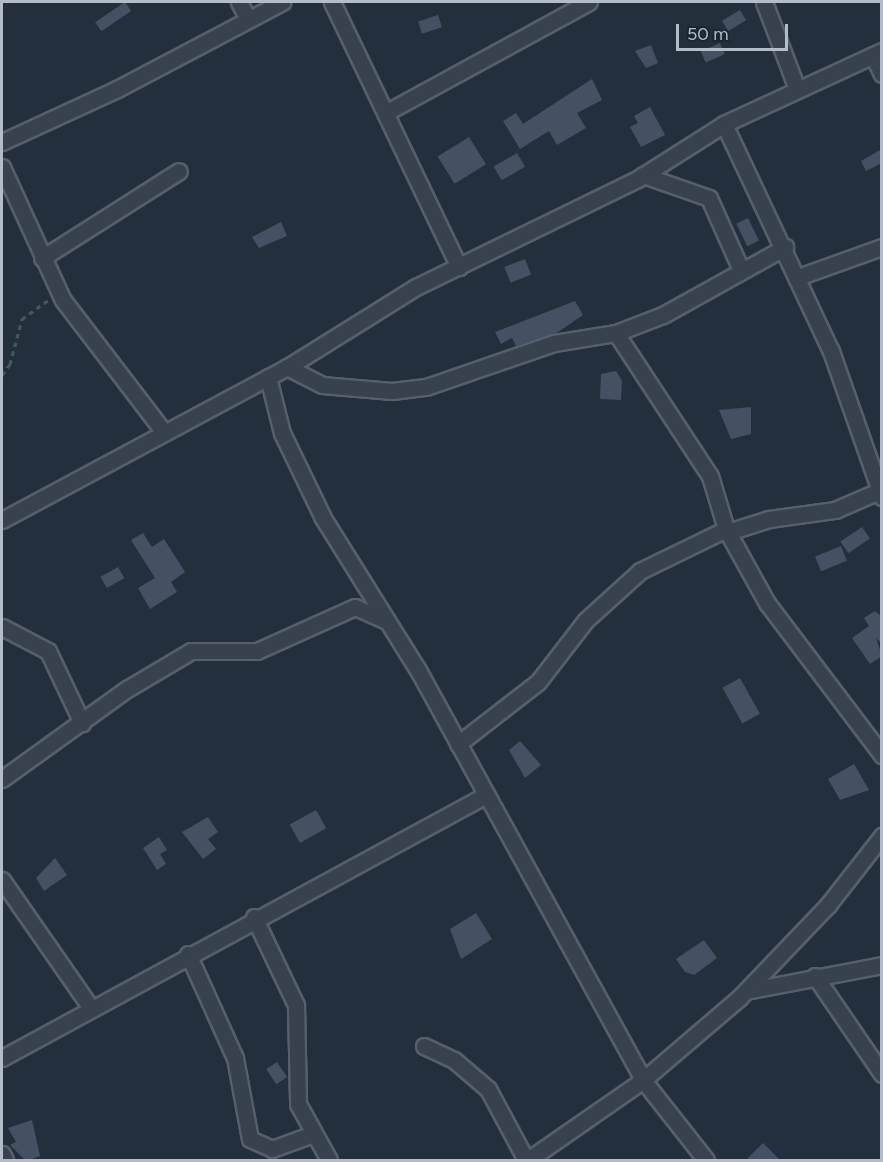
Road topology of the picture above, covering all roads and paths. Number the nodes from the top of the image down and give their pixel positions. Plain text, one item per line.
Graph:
1 (239, 2) edge
2 (282, 2) edge
3 (332, 2) edge
4 (589, 2) edge
5 (764, 2) edge
6 (248, 19) junction
7 (877, 53) edge
8 (882, 74) edge
9 (797, 89) junction
10 (387, 112) junction
11 (724, 124) junction
12 (2, 142) edge
13 (2, 167) edge
14 (179, 171) dead end
15 (644, 175) junction
16 (785, 247) junction
17 (882, 247) edge
18 (42, 258) junction
19 (459, 267) junction
20 (741, 270) junction
21 (798, 277) junction
22 (58, 291) junction
23 (616, 333) junction
24 (287, 366) junction
25 (2, 375) edge
26 (268, 377) junction
27 (163, 431) junction
28 (879, 489) edge
29 (2, 520) edge
30 (727, 531) junction
31 (390, 623) junction
32 (2, 627) edge
33 (82, 723) junction
34 (458, 744) junction
35 (882, 755) edge
36 (2, 779) edge
37 (484, 796) junction
38 (882, 836) edge
39 (2, 880) edge
40 (255, 917) junction
41 (188, 954) junction
42 (882, 965) edge
43 (815, 976) junction
44 (745, 991) junction
45 (91, 1008) junction
46 (424, 1046) dead end
47 (2, 1058) edge
48 (882, 1074) edge
49 (644, 1080) junction
50 (314, 1134) junction
51 (2, 1154) edge
52 (5, 1161) edge
53 (329, 1161) edge
54 (527, 1161) edge
55 (706, 1161) edge

1 - 6 street
2 - 6 street
3 - 10 street
4 - 10 street
5 - 9 street
6 - 12 street
7 - 8 street
7 - 9 street
9 - 11 street
10 - 19 street
11 - 15 street
11 - 16 street
13 - 18 street
14 - 18 street
15 - 19 street
15 - 20 street
16 - 20 street
16 - 21 street
17 - 21 street
18 - 22 street
19 - 24 street
20 - 23 street
21 - 28 street
22 - 25 path
22 - 27 street
23 - 24 street
23 - 30 street
24 - 26 street
26 - 27 street
26 - 31 street
27 - 29 street
28 - 30 street
30 - 34 street
30 - 35 street
31 - 33 street
31 - 34 street
32 - 33 street
33 - 36 street
34 - 37 street
37 - 40 street
37 - 49 street
38 - 44 street
39 - 45 street
40 - 41 street
40 - 50 street
41 - 45 street
41 - 50 street
42 - 43 street
43 - 44 street
43 - 48 street
44 - 49 street
45 - 47 street
46 - 54 street
49 - 54 street
49 - 55 street
50 - 53 street
51 - 52 street

